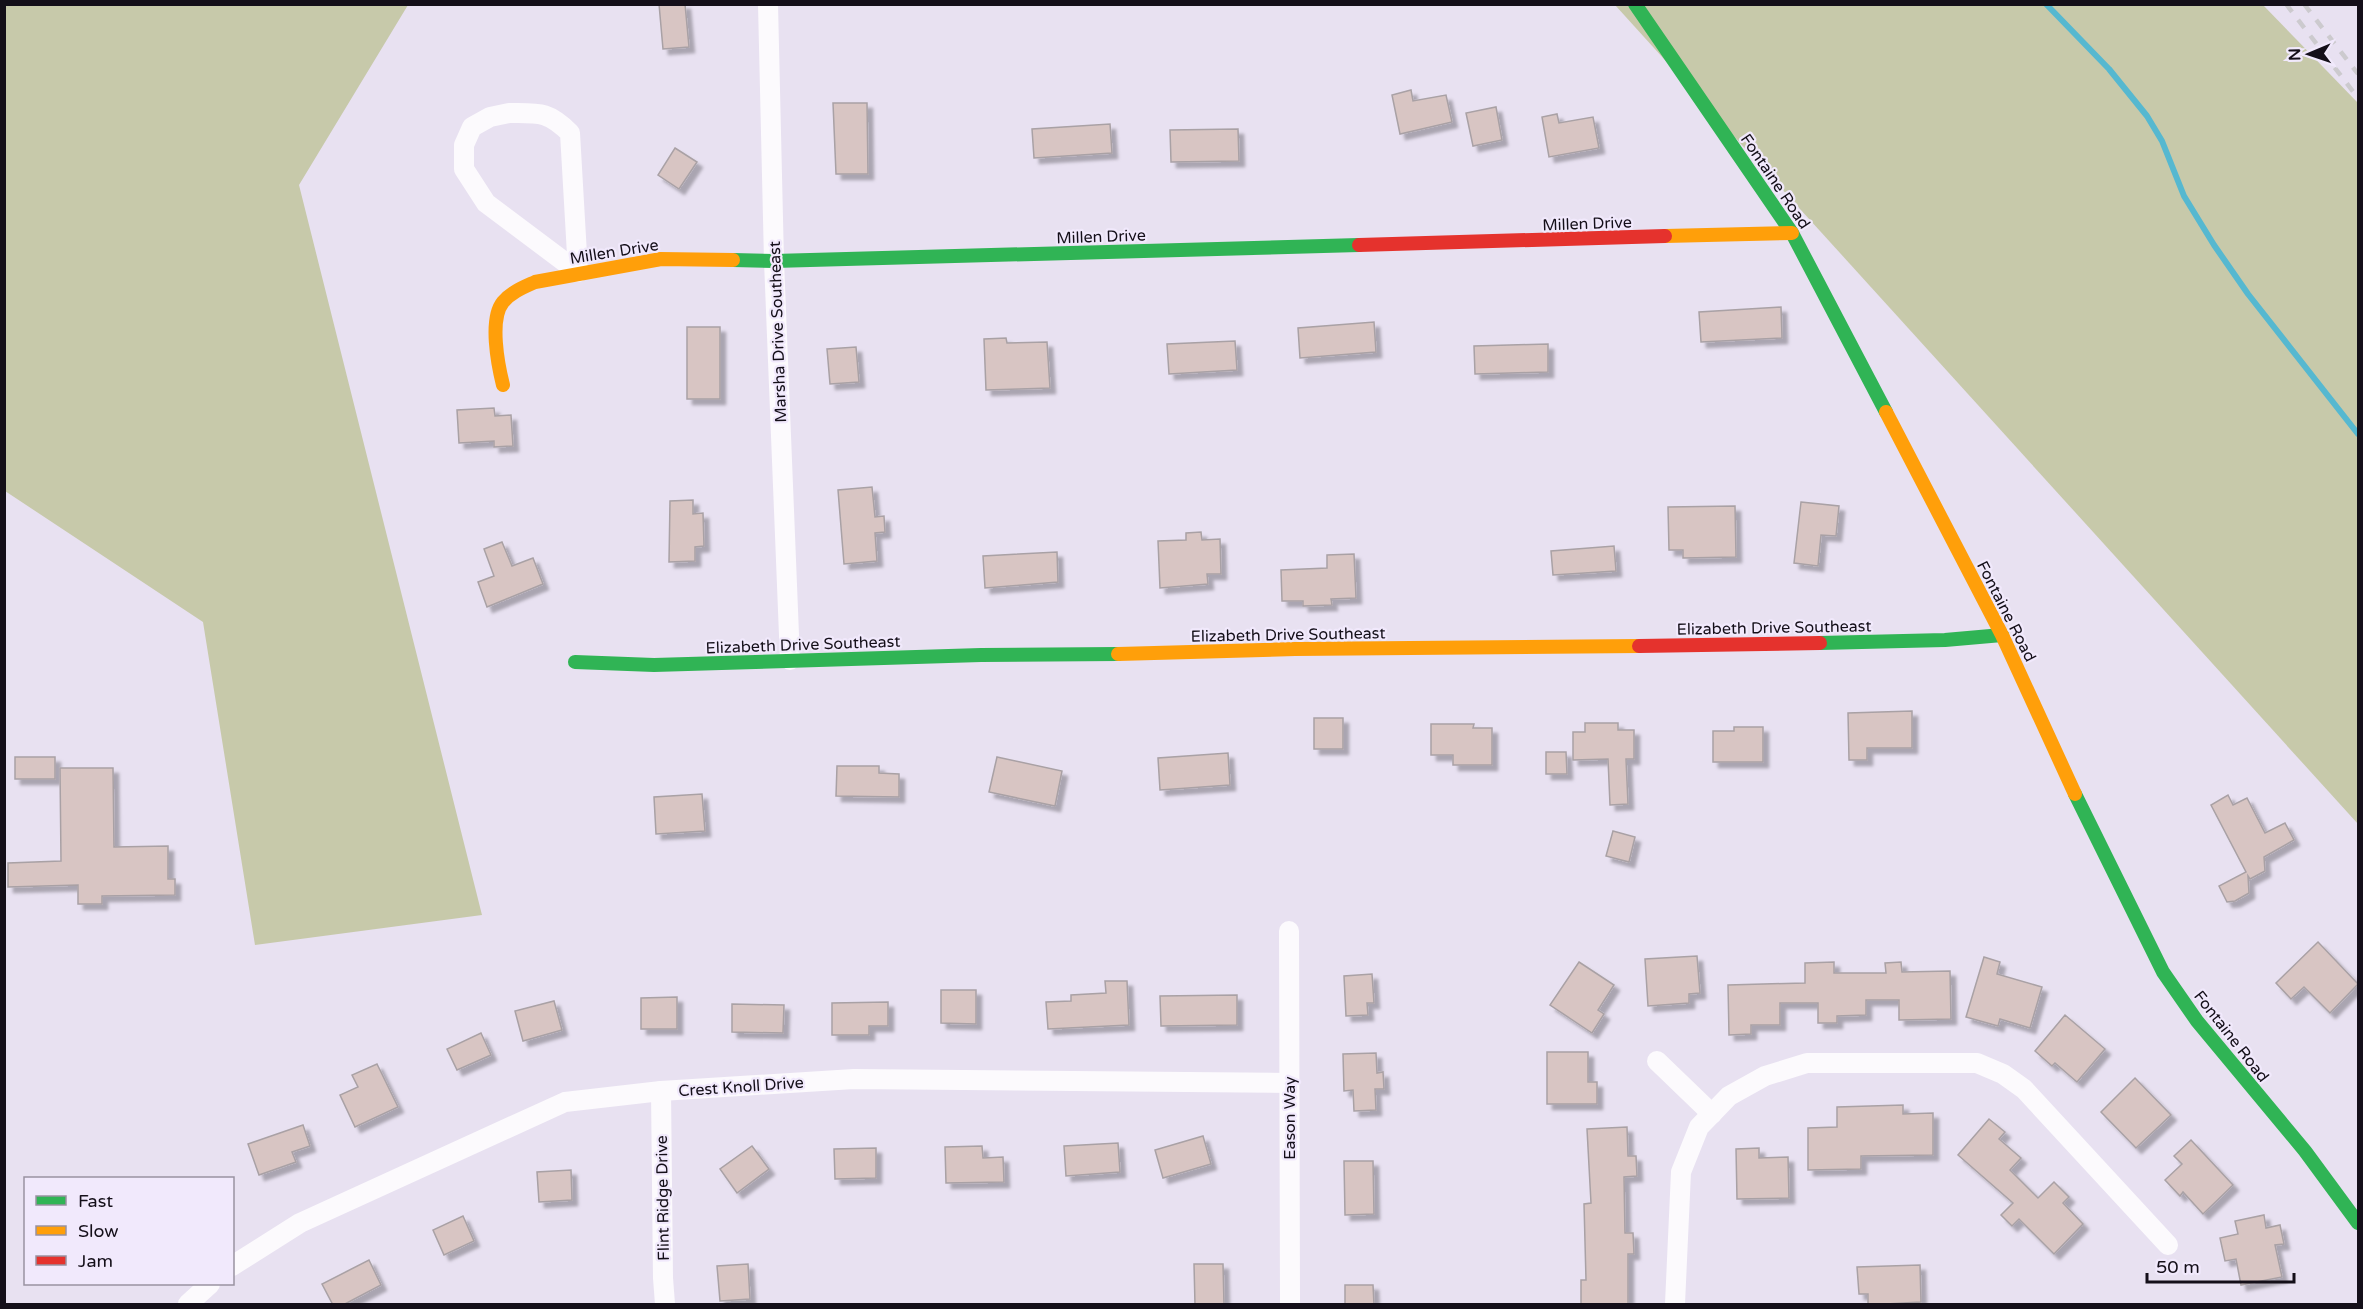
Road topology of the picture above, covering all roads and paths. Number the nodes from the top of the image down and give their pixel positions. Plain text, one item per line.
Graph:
1 (768, 4) edge
2 (1635, 4) edge
3 (1792, 233) junction
4 (774, 261) junction
5 (578, 272) junction
6 (503, 385) dead end
7 (2002, 636) junction
8 (790, 660) junction
9 (575, 662) dead end
10 (1288, 931) dead end
11 (1656, 1061) dead end
12 (1289, 1083) junction
13 (661, 1091) junction
14 (1712, 1114) junction
15 (2358, 1223) edge
16 (2168, 1245) dead end
17 (234, 1265) edge
18 (209, 1285) edge
19 (188, 1305) edge
20 (665, 1305) edge
21 (1290, 1305) edge
22 (1675, 1305) edge

1 - 4 street, Marsha Drive Southeast
2 - 3 street, Fontaine Road
3 - 4 street, Millen Drive
3 - 7 street, Fontaine Road
4 - 5 street, Millen Drive
4 - 8 street, Marsha Drive Southeast
5 - 5 street
5 - 6 street, Millen Drive
7 - 8 street, Elizabeth Drive Southeast
7 - 15 street, Fontaine Road
8 - 9 street, Elizabeth Drive Southeast
10 - 12 street, Eason Way
11 - 14 street
12 - 13 street, Crest Knoll Drive
12 - 21 street, Eason Way
13 - 17 street, Crest Knoll Drive
13 - 20 street, Flint Ridge Drive
14 - 16 street
14 - 22 street
18 - 19 street

